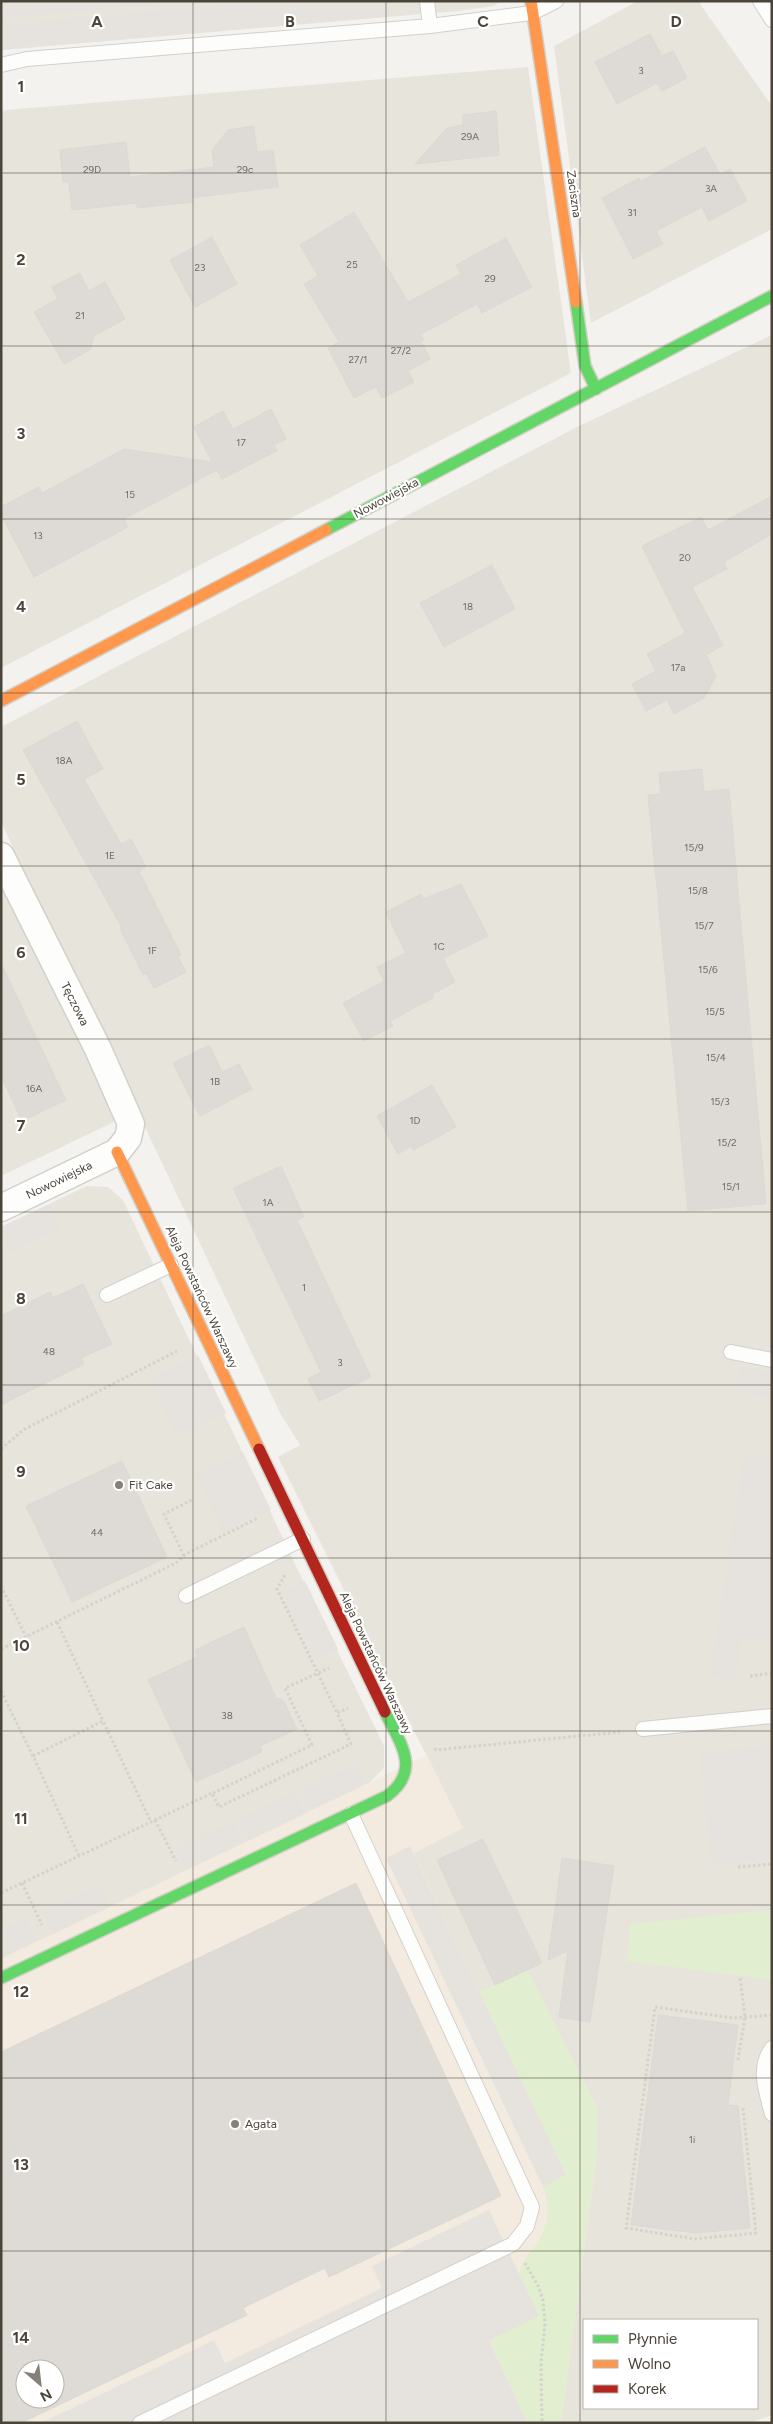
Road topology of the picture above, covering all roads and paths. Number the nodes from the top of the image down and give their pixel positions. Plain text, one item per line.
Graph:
1 (427, 1) edge
2 (556, 1) edge
3 (760, 1) edge
4 (531, 7) edge
5 (772, 20) edge
6 (430, 26) junction
7 (1, 65) edge
8 (772, 296) edge
9 (596, 389) junction
10 (1, 701) edge
11 (1, 856) edge
12 (117, 1152) junction
13 (1, 1208) edge
14 (171, 1265) junction
15 (107, 1294) dead end
16 (205, 1337) junction
17 (731, 1352) dead end
18 (772, 1360) edge
19 (1, 1449) edge
20 (194, 1499) dead end
21 (285, 1504) junction
22 (303, 1540) junction
23 (275, 1553) junction
24 (184, 1556) junction
25 (1, 1586) edge
26 (186, 1596) dead end
27 (57, 1622) junction
28 (26, 1637) junction
29 (1, 1649) edge
30 (317, 1673) junction
31 (772, 1673) edge
32 (750, 1676) dead end
33 (1, 1691) edge
34 (375, 1695) junction
35 (337, 1713) junction
36 (772, 1716) edge
37 (103, 1721) junction
38 (643, 1729) joint
39 (436, 1750) dead end
40 (33, 1756) junction
41 (212, 1793) junction
42 (351, 1814) junction
43 (155, 1820) junction
44 (150, 1822) junction
45 (165, 1839) dead end
46 (79, 1856) junction
47 (772, 1864) edge
48 (738, 1866) dead end
49 (22, 1883) junction
50 (1, 1893) edge
51 (31, 1902) dead end
52 (740, 1976) dead end
53 (1, 1978) edge
54 (772, 2014) edge
55 (745, 2017) junction
56 (772, 2048) edge
57 (739, 2069) dead end
58 (742, 2098) dead end
59 (772, 2114) edge
60 (513, 2244) junction
61 (140, 2423) edge
62 (542, 2423) edge

1 - 6 lane
2 - 4 lane
3 - 5 lane
4 - 6 lane
4 - 9 street, Zaciszna
6 - 7 lane
8 - 9 street, Nowowiejska
9 - 10 street, Nowowiejska
11 - 12 street, Tęczowa
12 - 13 street, Nowowiejska
12 - 14 street, Aleja Powstańców Warszawy
14 - 15 lane
14 - 16 street, Aleja Powstańców Warszawy
16 - 19 path
16 - 21 street, Aleja Powstańców Warszawy
17 - 18 lane
20 - 24 path
21 - 22 street, Aleja Powstańców Warszawy
21 - 24 path
22 - 23 lane
22 - 34 street, Aleja Powstańców Warszawy
23 - 26 lane
23 - 30 path
24 - 27 path
25 - 28 path
27 - 28 path
27 - 37 path
28 - 29 path
30 - 35 path
30 - 41 path
31 - 32 path
33 - 40 path
34 - 35 path
34 - 42 street, Aleja Powstańców Warszawy
35 - 41 path
36 - 38 lane
37 - 40 path
37 - 44 path
38 - 39 path
40 - 46 path
41 - 43 path
42 - 53 street, Aleja Powstańców Warszawy
42 - 60 lane
43 - 44 path
43 - 45 path
44 - 46 path
46 - 49 path
47 - 48 path
49 - 50 path
49 - 51 path
52 - 55 path
54 - 55 path
55 - 57 path
55 - 58 path
56 - 59 lane
60 - 61 lane
60 - 62 path

